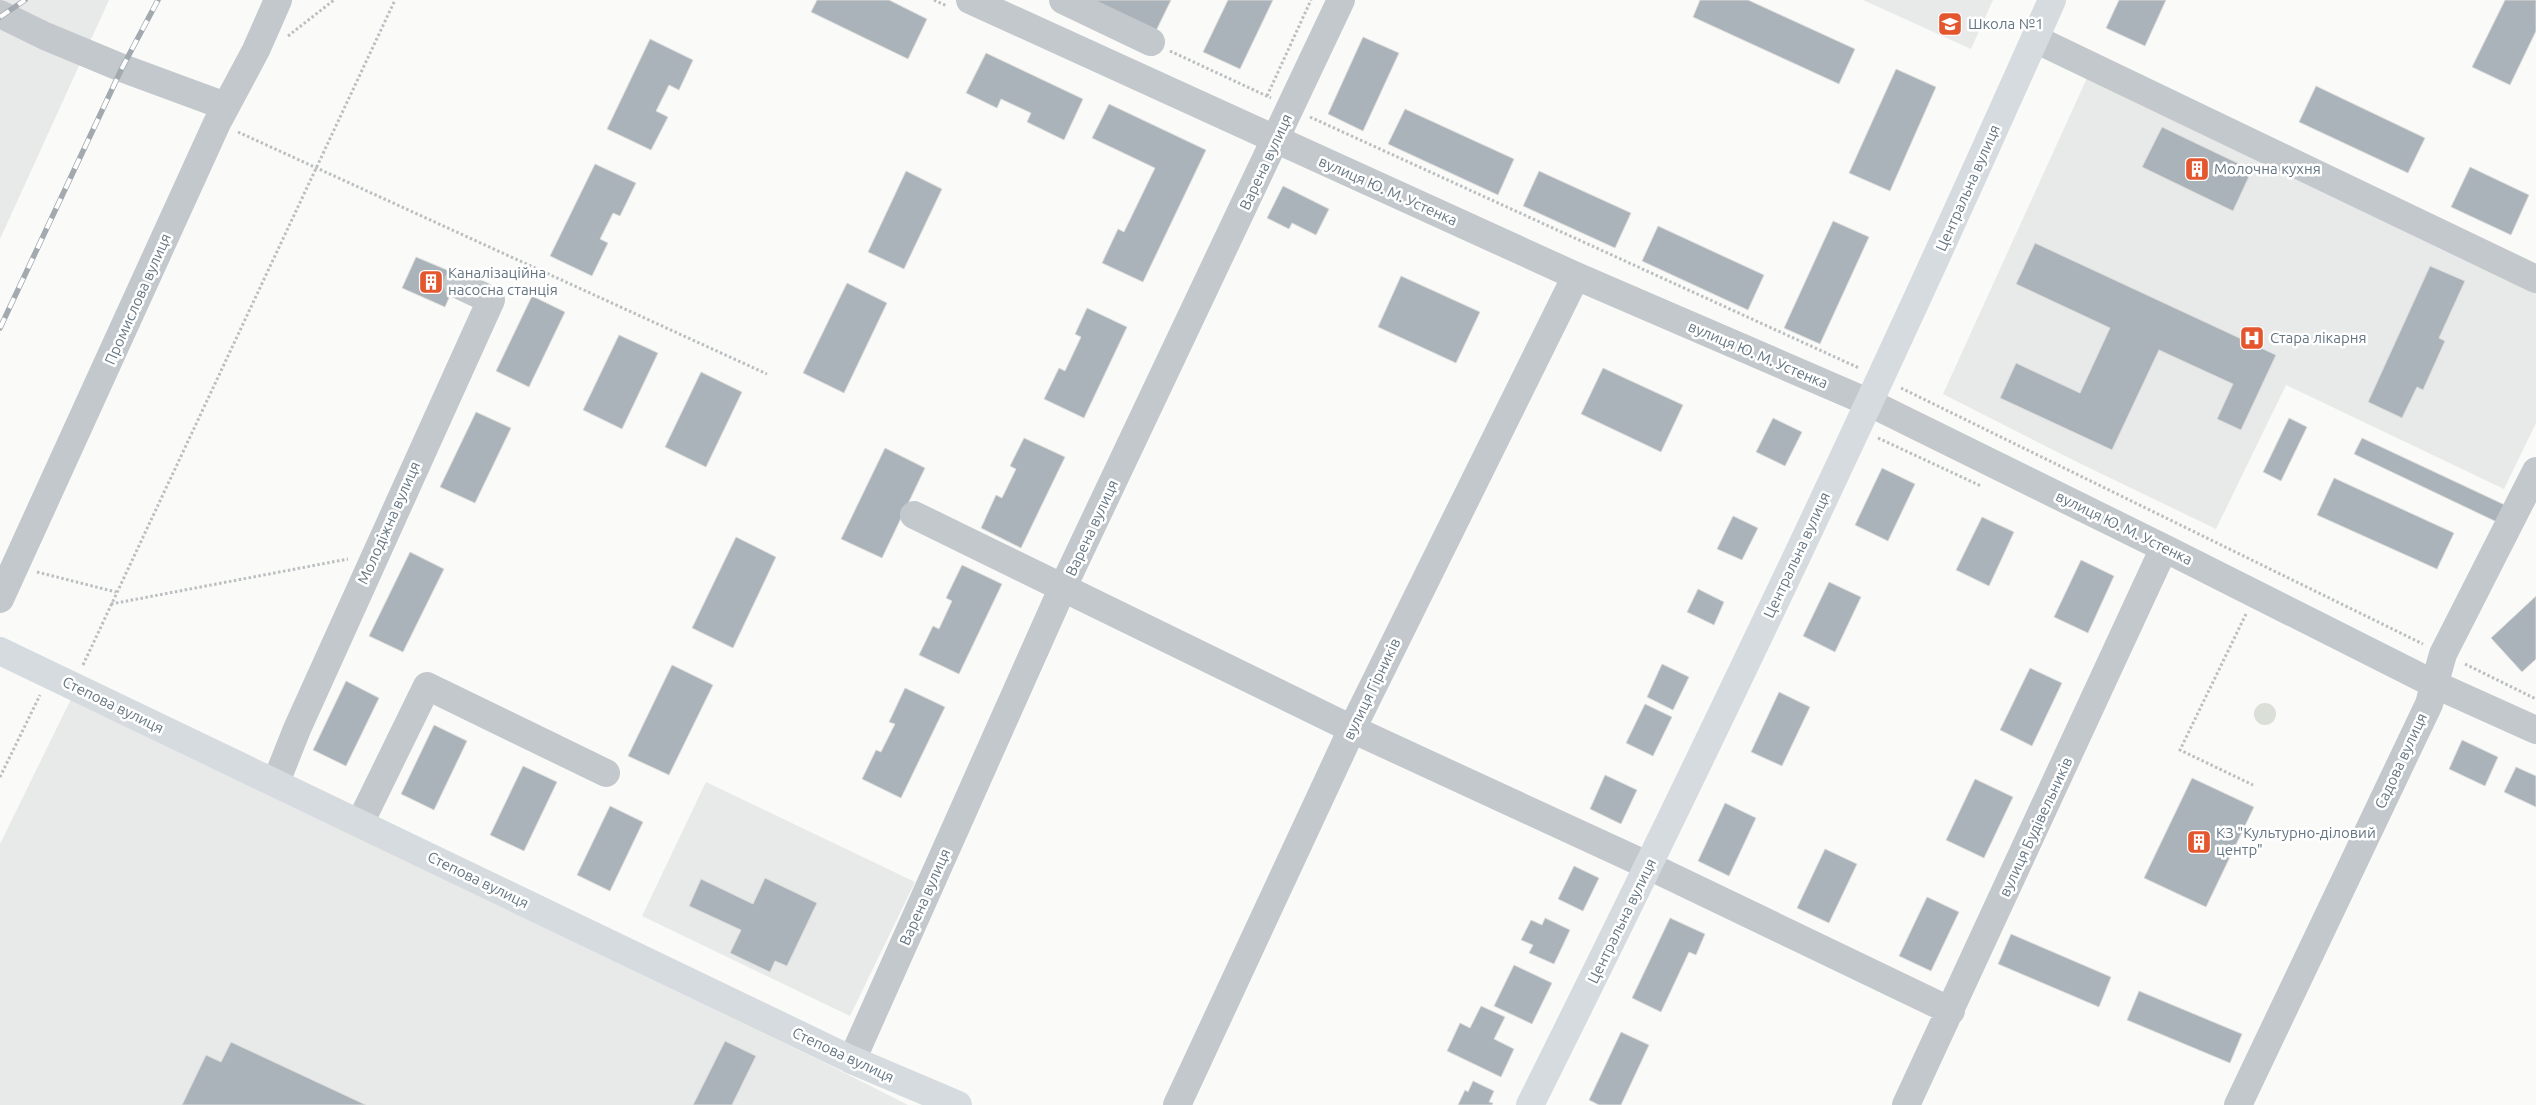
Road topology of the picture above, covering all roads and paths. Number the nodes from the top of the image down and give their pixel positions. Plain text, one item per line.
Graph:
1 (278, 0) edge
2 (334, 0) edge
3 (395, 0) edge
4 (970, 0) edge
5 (1063, 0) edge
6 (1311, 0) edge
7 (1341, 0) edge
8 (2052, 0) edge
9 (0, 14) edge
10 (2035, 39) junction
11 (283, 40) dead end
12 (1151, 42) dead end
13 (1267, 96) dead end
14 (221, 115) junction
15 (1276, 140) junction
16 (316, 167) junction
17 (1576, 276) junction
18 (2536, 279) edge
19 (457, 284) dead end
20 (767, 374) dead end
21 (1870, 403) junction
22 (2536, 471) edge
23 (914, 515) dead end
24 (2164, 548) junction
25 (376, 553) junction
26 (34, 571) dead end
27 (1064, 587) junction
28 (116, 592) junction
29 (0, 599) edge
30 (111, 604) junction
31 (2248, 611) dead end
32 (0, 651) edge
33 (80, 670) dead end
34 (50, 674) junction
35 (2436, 685) junction
36 (1352, 729) junction
37 (2536, 730) edge
38 (606, 773) dead end
39 (0, 778) edge
40 (276, 782) junction
41 (2253, 784) dead end
42 (360, 823) junction
43 (1649, 866) junction
44 (1951, 1011) junction
45 (852, 1060) junction
46 (958, 1105) edge
47 (1177, 1105) edge
48 (1530, 1105) edge
49 (1906, 1105) edge
50 (2238, 1105) edge

1 - 14 street, Промислова вулиця
2 - 11 path
3 - 16 path
4 - 15 street, вулиця Ю. М. Устенка
5 - 12 street
6 - 13 path
7 - 15 street, Варена вулиця
8 - 10 main road, Центральна вулиця
9 - 14 street
10 - 18 street
10 - 21 main road, Центральна вулиця
14 - 16 path
14 - 29 street, Промислова вулиця
15 - 17 street, вулиця Ю. М. Устенка
15 - 27 street, Варена вулиця
16 - 20 path
16 - 28 path
17 - 21 street, вулиця Ю. М. Устенка
17 - 36 street, вулиця Гірників
19 - 25 street, Молодіжна вулиця
21 - 24 street, вулиця Ю. М. Устенка
21 - 43 main road, Центральна вулиця
22 - 35 street, Садова вулиця
23 - 27 street
24 - 35 street, вулиця Ю. М. Устенка
24 - 44 street, вулиця Будівельників
25 - 30 path
25 - 40 street, Молодіжна вулиця
26 - 28 path
27 - 36 street
27 - 45 street, Варена вулиця
28 - 30 path
30 - 33 path
31 - 41 path
32 - 34 main road, Степова вулиця
34 - 39 path
34 - 40 main road, Степова вулиця
35 - 37 street, вулиця Ю. М. Устенка
35 - 50 street, Садова вулиця
36 - 43 street
36 - 47 street, вулиця Гірників
38 - 42 street
40 - 42 main road, Степова вулиця
42 - 45 main road, Степова вулиця
43 - 44 street
43 - 48 main road, Центральна вулиця
44 - 49 street, вулиця Будівельників
45 - 46 main road, Степова вулиця

